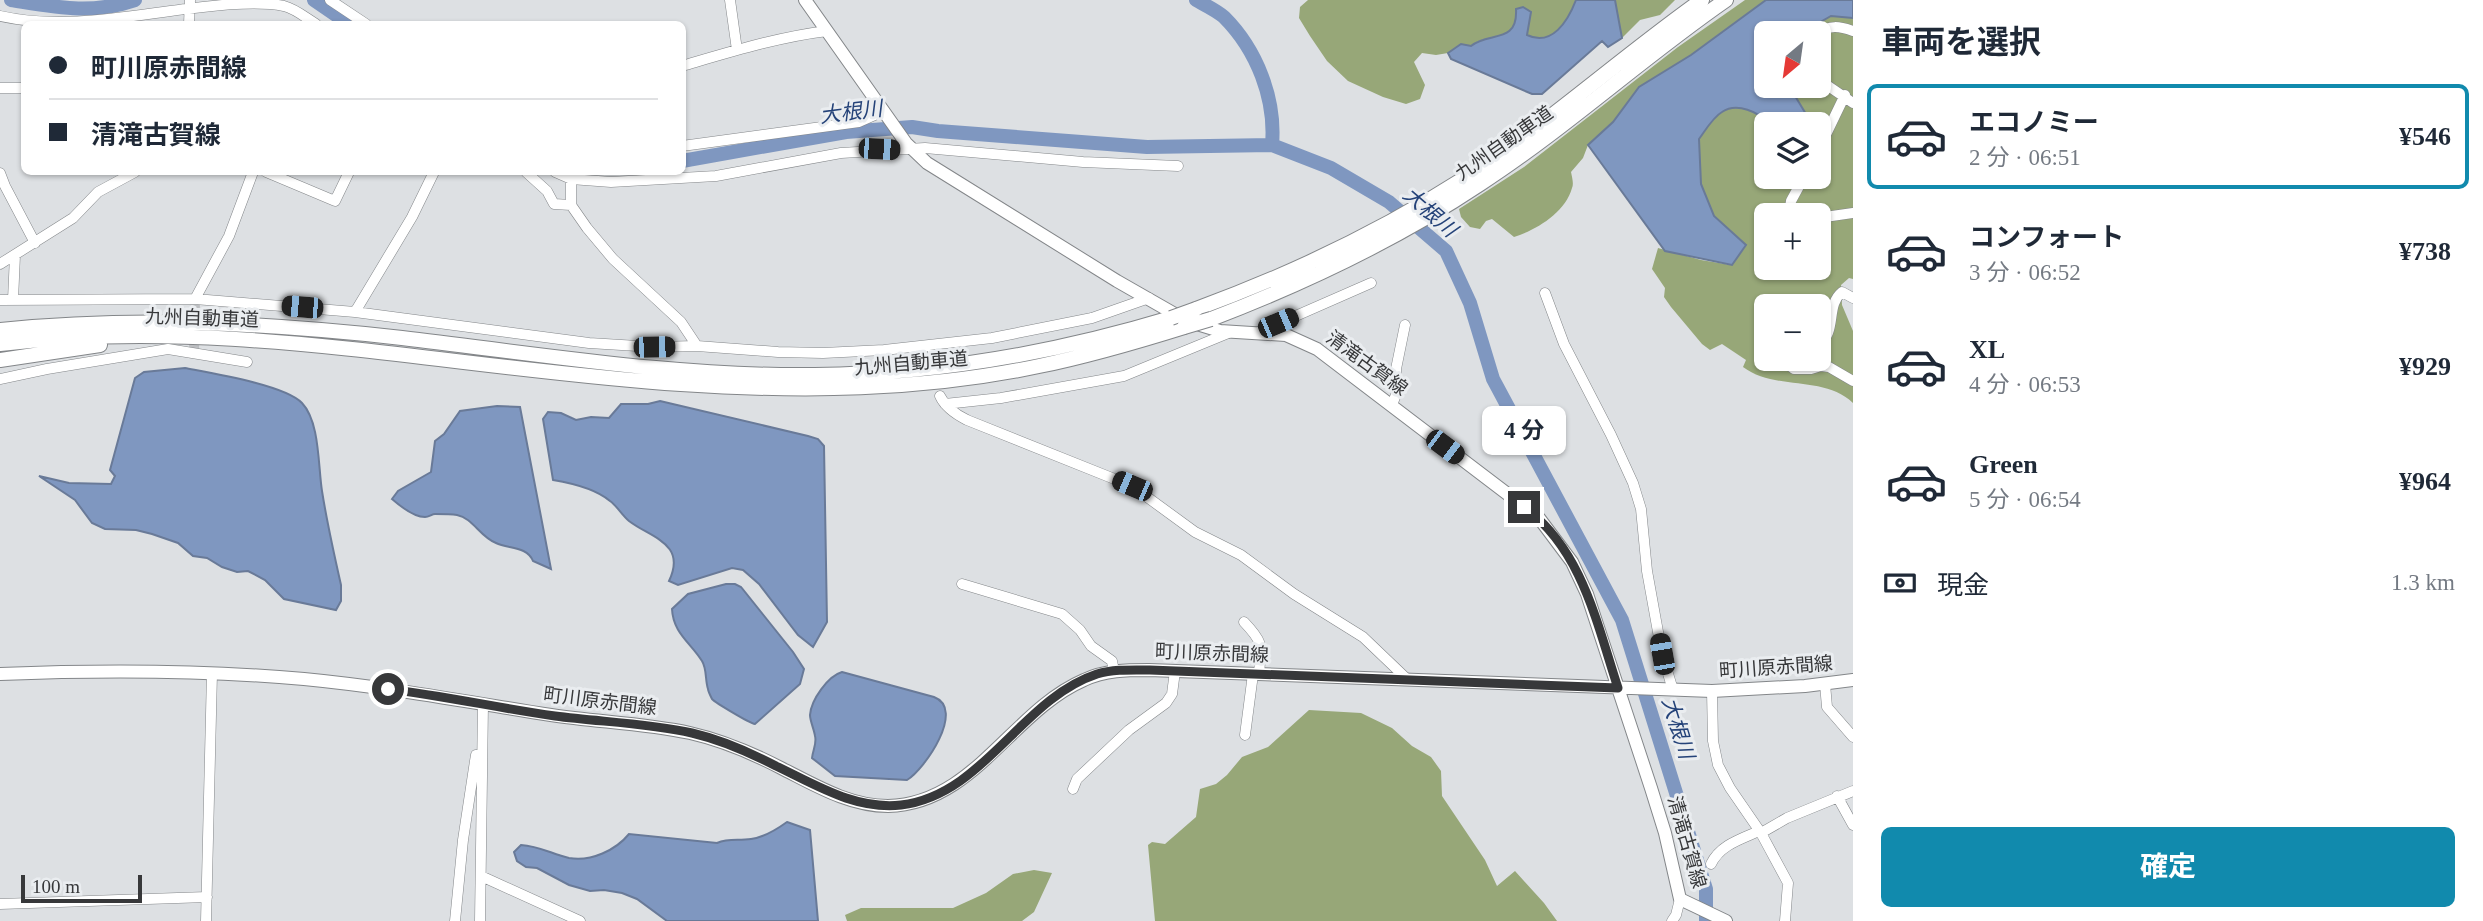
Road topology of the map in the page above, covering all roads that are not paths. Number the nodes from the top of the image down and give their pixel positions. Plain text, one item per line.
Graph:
1 (330, 0) edge
2 (730, 0) edge
3 (805, 0) edge
4 (1703, 0) edge
5 (1726, 0) edge
6 (190, 4) edge
7 (0, 16) edge
8 (39, 21) edge
9 (94, 21) edge
10 (311, 21) edge
11 (362, 21) edge
12 (1831, 27) edge
13 (827, 31) junction
14 (1853, 31) edge
15 (737, 50) junction
16 (686, 65) edge
17 (1831, 87) edge
18 (0, 88) edge
19 (21, 88) edge
20 (1849, 99) edge
21 (884, 111) junction
22 (1831, 129) edge
23 (686, 145) edge
24 (909, 147) junction
25 (1178, 166) dead end
26 (0, 173) edge
27 (130, 175) edge
28 (252, 175) edge
29 (273, 175) edge
30 (348, 175) edge
31 (432, 175) edge
32 (529, 175) edge
33 (563, 175) edge
34 (571, 178) junction
35 (570, 205) junction
36 (1853, 213) edge
37 (1831, 216) edge
38 (1389, 231) junction
39 (35, 243) junction
40 (15, 255) junction
41 (0, 264) edge
42 (1371, 283) dead end
43 (1545, 293) dead end
44 (1853, 298) edge
45 (195, 299) junction
46 (1149, 299) junction
47 (0, 300) edge
48 (13, 300) junction
49 (355, 312) junction
50 (1405, 325) dead end
51 (1831, 328) edge
52 (0, 331) edge
53 (1232, 332) junction
54 (1259, 332) junction
55 (220, 337) junction
56 (0, 344) edge
57 (697, 345) junction
58 (932, 346) junction
59 (934, 358) dead end
60 (0, 360) edge
61 (247, 362) dead end
62 (1831, 368) edge
63 (0, 379) edge
64 (1853, 381) edge
65 (1392, 405) junction
66 (962, 584) dead end
67 (1244, 622) dead end
68 (1114, 671) junction
69 (1175, 671) junction
70 (212, 673) junction
71 (0, 674) edge
72 (1256, 674) junction
73 (1408, 680) junction
74 (1853, 680) edge
75 (1825, 684) junction
76 (1622, 688) junction
77 (1671, 690) junction
78 (1712, 691) junction
79 (483, 704) junction
80 (1245, 735) dead end
81 (1853, 737) edge
82 (482, 754) junction
83 (1073, 789) dead end
84 (1853, 791) edge
85 (1837, 796) junction
86 (1853, 825) edge
87 (1760, 832) junction
88 (1711, 864) dead end
89 (481, 876) junction
90 (207, 897) junction
91 (1682, 900) junction
92 (0, 904) edge
93 (1723, 919) edge
94 (206, 921) edge
95 (455, 921) edge
96 (480, 921) edge
97 (580, 921) edge
98 (1672, 921) edge
99 (1785, 921) edge

1 - 11 street
2 - 15 street
3 - 13 main road, 清滝古賀線
4 - 38 highway, 九州自動車道
5 - 38 highway, 九州自動車道
6 - 9 street
6 - 10 street
7 - 8 street
12 - 14 street
13 - 15 street
13 - 21 main road, 清滝古賀線
15 - 16 street
17 - 20 street
18 - 19 street
20 - 22 street
21 - 23 street
21 - 24 main road, 清滝古賀線
24 - 25 street
24 - 34 street
24 - 46 main road, 清滝古賀線
26 - 39 street
27 - 39 street
28 - 45 street
29 - 30 street
31 - 49 street
32 - 35 street
33 - 34 street
34 - 35 street
35 - 57 street
36 - 37 street
38 - 52 highway, 九州自動車道, bridge
38 - 55 highway, 九州自動車道, bridge
39 - 40 street
40 - 41 street
40 - 48 street
42 - 54 street
43 - 77 street
44 - 51 street
45 - 48 street
45 - 49 street
46 - 53 main road, 清滝古賀線
46 - 58 street
47 - 48 street
49 - 57 street
50 - 65 street
53 - 54 main road, 清滝古賀線
53 - 73 street
54 - 65 main road, 清滝古賀線
55 - 56 highway, 九州自動車道
55 - 60 highway
57 - 58 street
58 - 59 street
61 - 63 street
62 - 64 street
65 - 76 main road, 清滝古賀線
66 - 68 street
67 - 72 street
68 - 69 main road, 町川原赤間線
68 - 79 main road, 町川原赤間線
69 - 72 main road, 町川原赤間線
69 - 83 street
70 - 71 main road, 町川原赤間線
70 - 79 main road, 町川原赤間線
70 - 90 street
72 - 73 main road, 町川原赤間線
72 - 80 street
73 - 76 main road, 町川原赤間線
74 - 75 main road, 町川原赤間線
75 - 78 main road, 町川原赤間線
75 - 81 street
76 - 77 main road, 町川原赤間線
76 - 91 main road, 清滝古賀線
77 - 78 main road, 町川原赤間線
78 - 87 street
79 - 82 street
82 - 89 street
82 - 95 street
84 - 85 street
85 - 86 street
85 - 87 street
87 - 88 street
87 - 99 street
89 - 96 street
89 - 97 street
90 - 92 street
90 - 94 street
91 - 93 main road, 清滝古賀線
91 - 98 street

